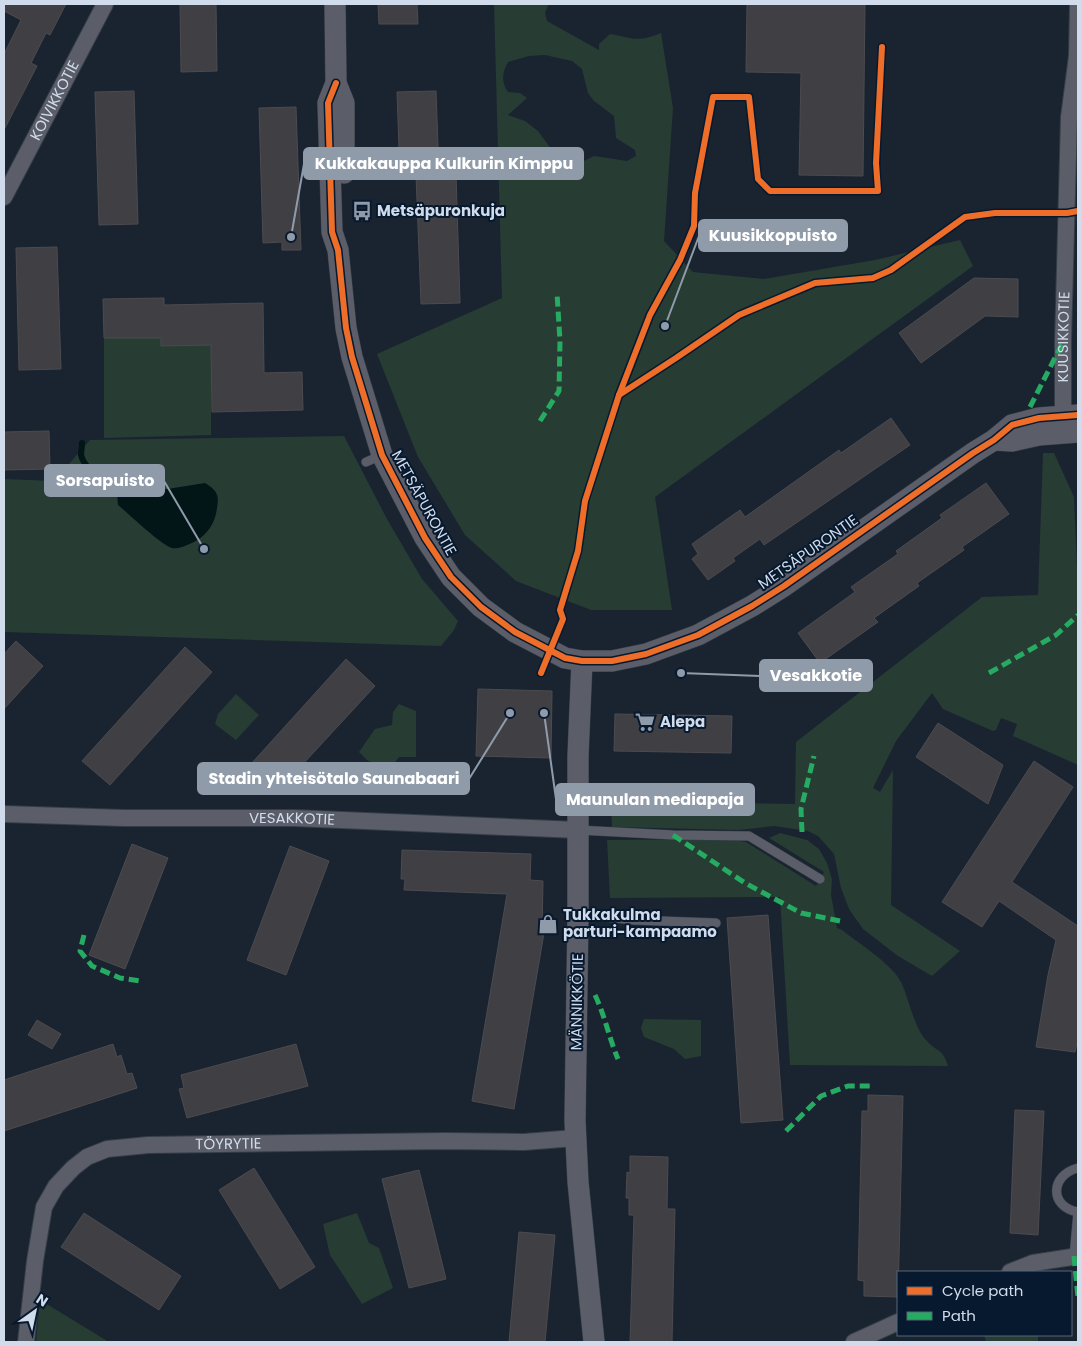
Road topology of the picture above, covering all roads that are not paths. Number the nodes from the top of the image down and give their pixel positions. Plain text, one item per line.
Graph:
1 (105, 4) edge
2 (335, 4) edge
3 (1078, 4) edge
4 (4, 197) edge
5 (1071, 424) edge
6 (582, 661) junction
7 (4, 814) edge
8 (578, 830) junction
9 (820, 879) dead end
10 (578, 914) junction
11 (716, 923) dead end
12 (575, 1138) junction
13 (1078, 1168) edge
14 (1078, 1212) edge
15 (1076, 1256) edge
16 (1013, 1271) edge
17 (897, 1322) edge
18 (26, 1342) edge
19 (594, 1342) edge
20 (854, 1342) edge

1 - 4 street, KOIVIKKOTIE
2 - 6 street, METSÄPURONTIE
3 - 5 street, KUUSIKKOTIE
5 - 6 street, METSÄPURONTIE
6 - 8 street, MÄNNIKKÖTIE
7 - 8 street, VESAKKOTIE
8 - 9 lane
8 - 10 street, MÄNNIKKÖTIE
10 - 11 lane
10 - 12 street, MÄNNIKKÖTIE
12 - 18 street, TÖYRYTIE
12 - 19 street, MÄNNIKKÖTIE
13 - 14 lane
14 - 15 lane
15 - 16 street
17 - 20 street

